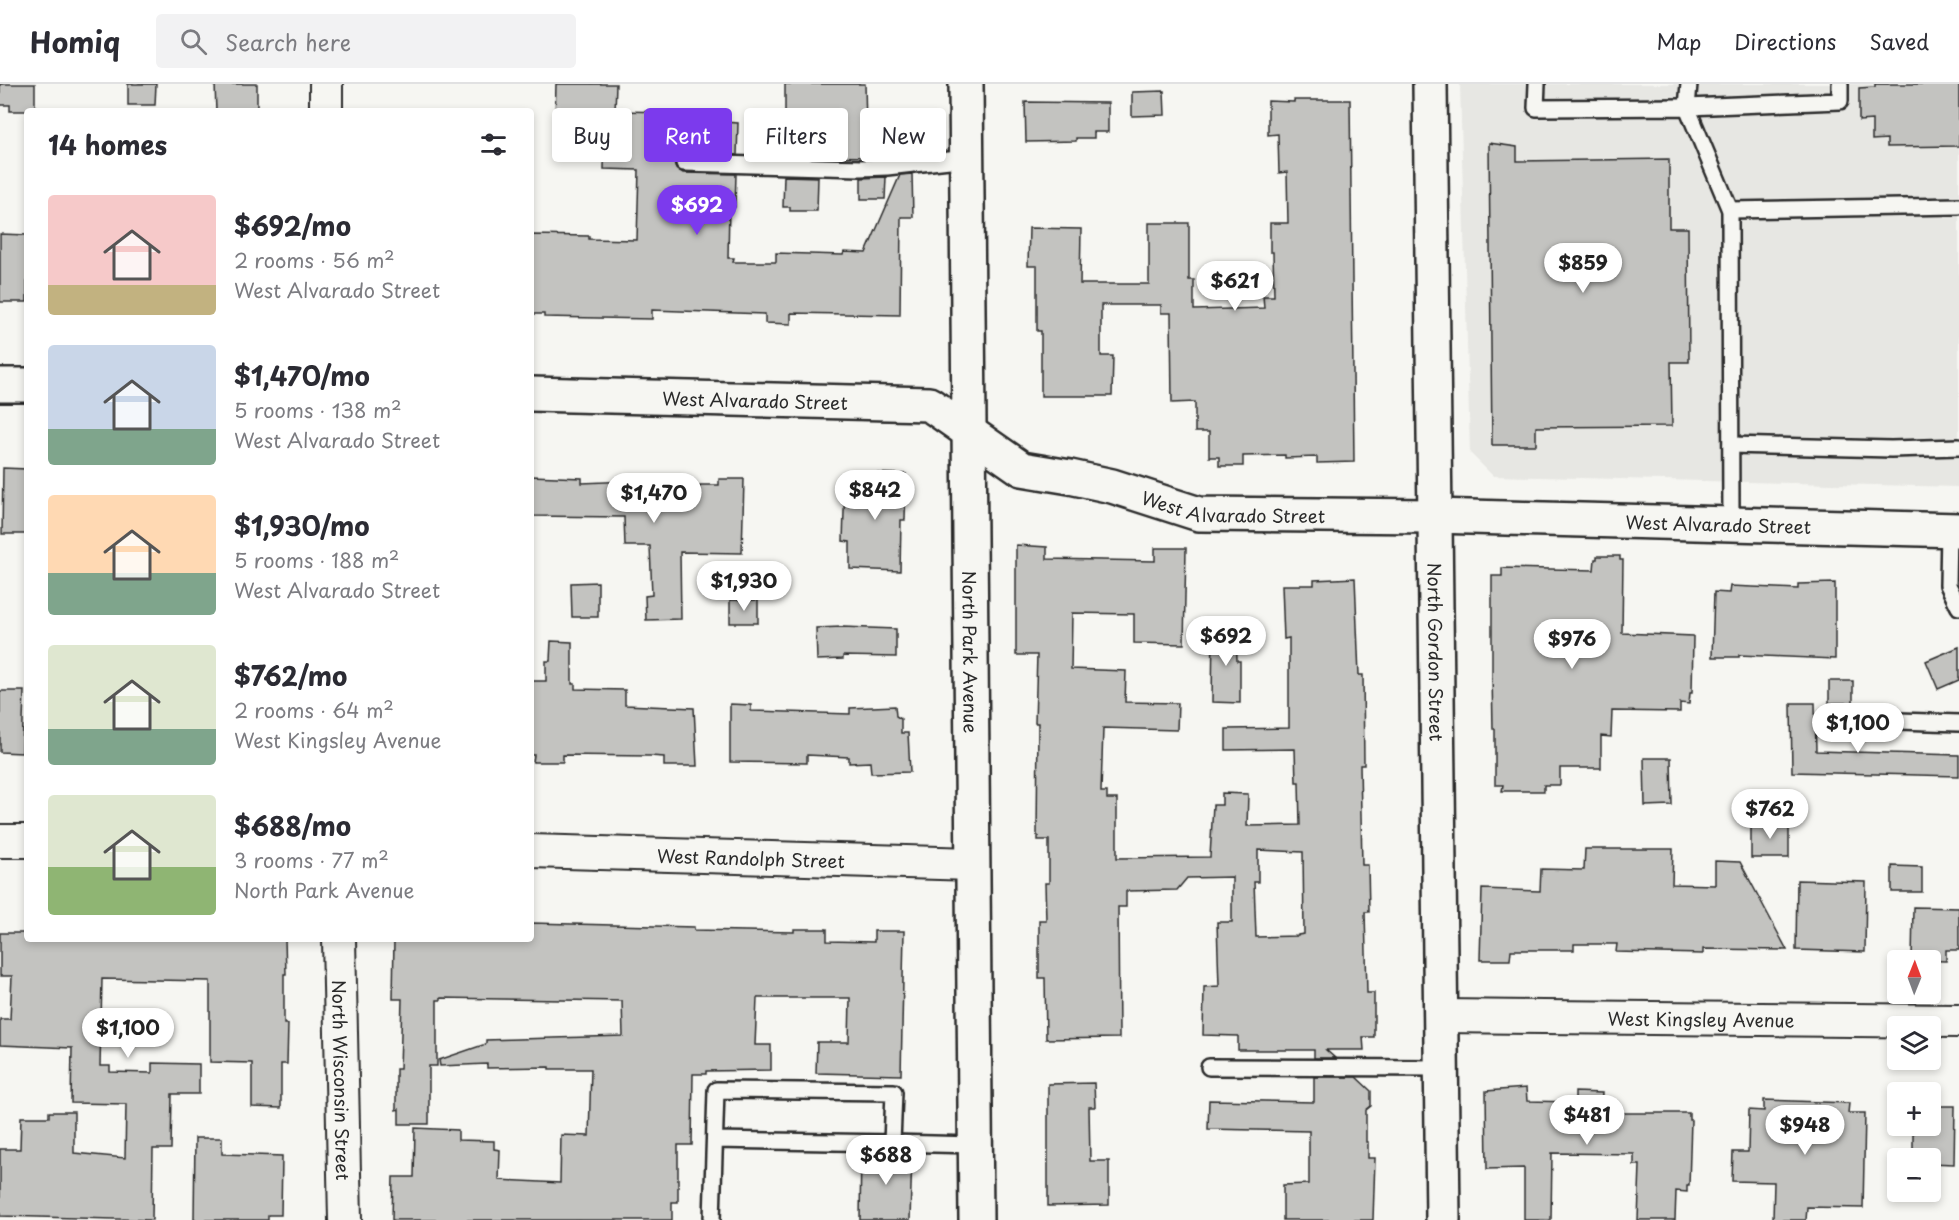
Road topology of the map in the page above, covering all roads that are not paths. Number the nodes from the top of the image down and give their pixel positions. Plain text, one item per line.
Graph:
1 (326, 84) edge
2 (966, 84) edge
3 (1430, 84) edge
4 (1537, 84) edge
5 (1689, 84) edge
6 (1840, 84) edge
7 (1688, 106) junction
8 (326, 108) edge
9 (967, 158) junction
10 (684, 163) dead end
11 (1959, 206) edge
12 (1730, 210) junction
13 (0, 385) edge
14 (24, 385) edge
15 (534, 394) edge
16 (969, 432) junction
17 (1731, 445) junction
18 (1959, 447) edge
19 (1434, 516) junction
20 (1731, 523) junction
21 (1954, 530) edge
22 (1959, 607) edge
23 (1839, 719) dead end
24 (1959, 723) edge
25 (0, 841) edge
26 (24, 841) edge
27 (534, 851) edge
28 (973, 864) junction
29 (339, 942) edge
30 (1441, 1016) junction
31 (1959, 1022) edge
32 (1209, 1067) dead end
33 (1441, 1068) junction
34 (715, 1140) junction
35 (892, 1143) junction
36 (975, 1145) junction
37 (345, 1220) edge
38 (712, 1220) edge
39 (976, 1220) edge
40 (1443, 1220) edge

1 - 8 street
2 - 9 street, North Park Avenue
3 - 19 street, North Gordon Street
4 - 7 lane
5 - 7 lane
6 - 7 lane
7 - 12 lane
9 - 10 lane
9 - 16 street, North Park Avenue
11 - 12 lane
12 - 17 lane
13 - 14 street
15 - 16 street, West Alvarado Street
16 - 19 street, West Alvarado Street
16 - 28 street, North Park Avenue
17 - 18 lane
17 - 20 lane
19 - 20 street, West Alvarado Street
19 - 30 street, North Gordon Street
20 - 21 street, West Alvarado Street
21 - 22 lane
23 - 24 lane
25 - 26 street
27 - 28 street, West Randolph Street
28 - 36 street, North Park Avenue
29 - 37 street, North Wisconsin Street
30 - 31 street, West Kingsley Avenue
30 - 33 street, North Gordon Street
32 - 33 lane
33 - 40 street, North Gordon Street
34 - 35 lane
34 - 35 lane
34 - 38 lane
35 - 36 lane
36 - 39 street, North Park Avenue

